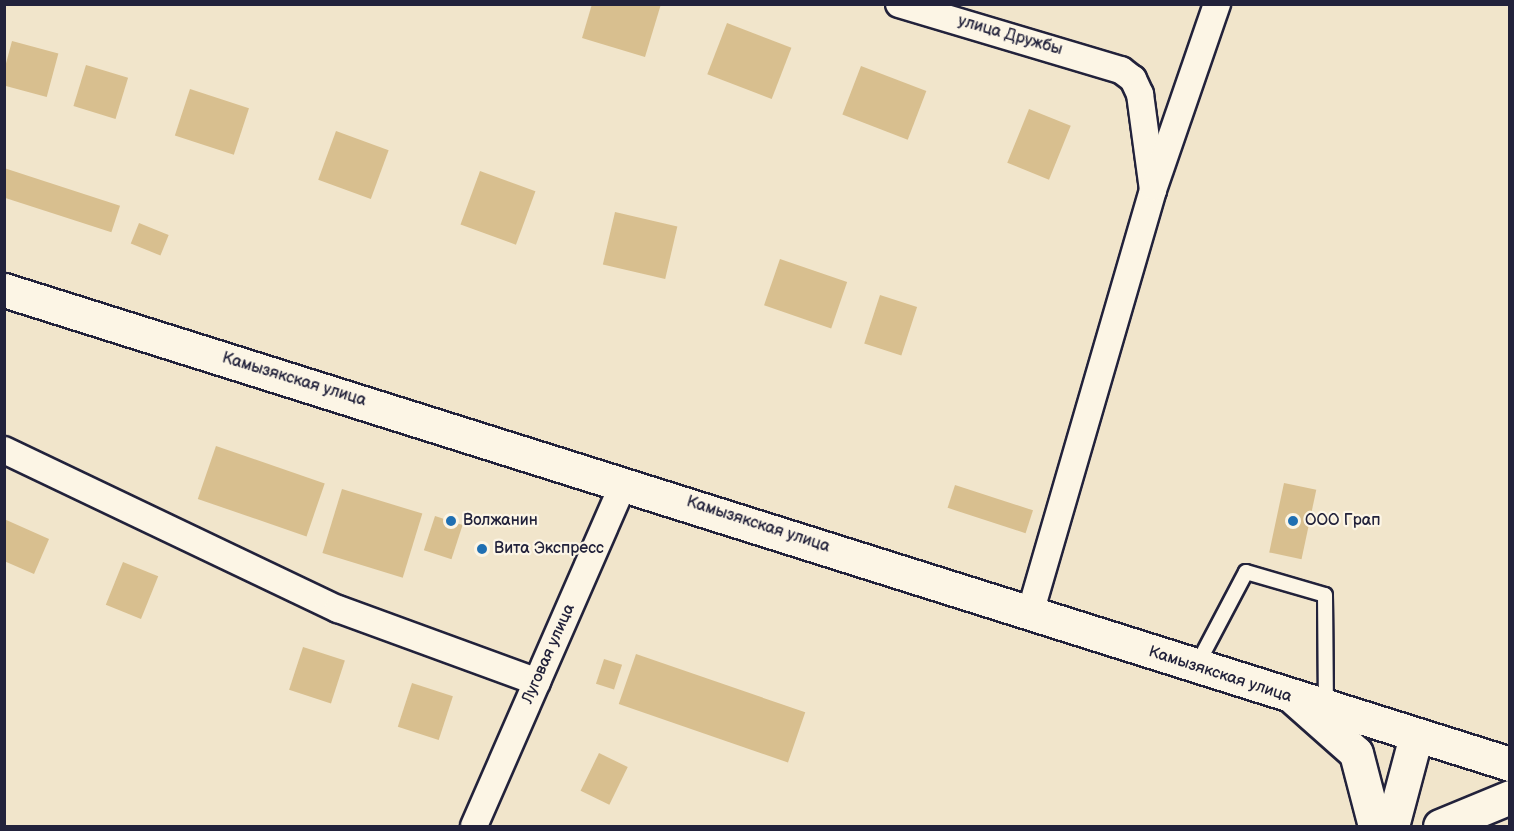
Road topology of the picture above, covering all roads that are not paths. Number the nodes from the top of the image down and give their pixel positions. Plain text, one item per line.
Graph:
1 (899, 4) edge
2 (1218, 8) edge
3 (1153, 190) junction
4 (4, 290) edge
5 (4, 450) edge
6 (624, 482) junction
7 (1030, 613) junction
8 (1196, 667) junction
9 (537, 682) junction
10 (1295, 699) junction
11 (1326, 709) junction
12 (1416, 736) junction
13 (1509, 764) edge
14 (1509, 797) edge
15 (474, 826) edge
16 (1375, 826) edge
17 (1392, 826) edge
18 (1440, 826) edge

1 - 3 street, улица Дружбы
2 - 3 street
3 - 7 street
4 - 6 main road, Камызякская улица
5 - 9 street
6 - 7 main road, Камызякская улица
6 - 9 street, Луговая улица
7 - 8 main road, Камызякская улица
8 - 10 main road, Камызякская улица
8 - 11 lane
9 - 15 street, Луговая улица
10 - 11 main road, Камызякская улица
10 - 16 main road
11 - 12 main road, Камызякская улица
12 - 13 main road, Камызякская улица
12 - 17 main road
14 - 18 main road

